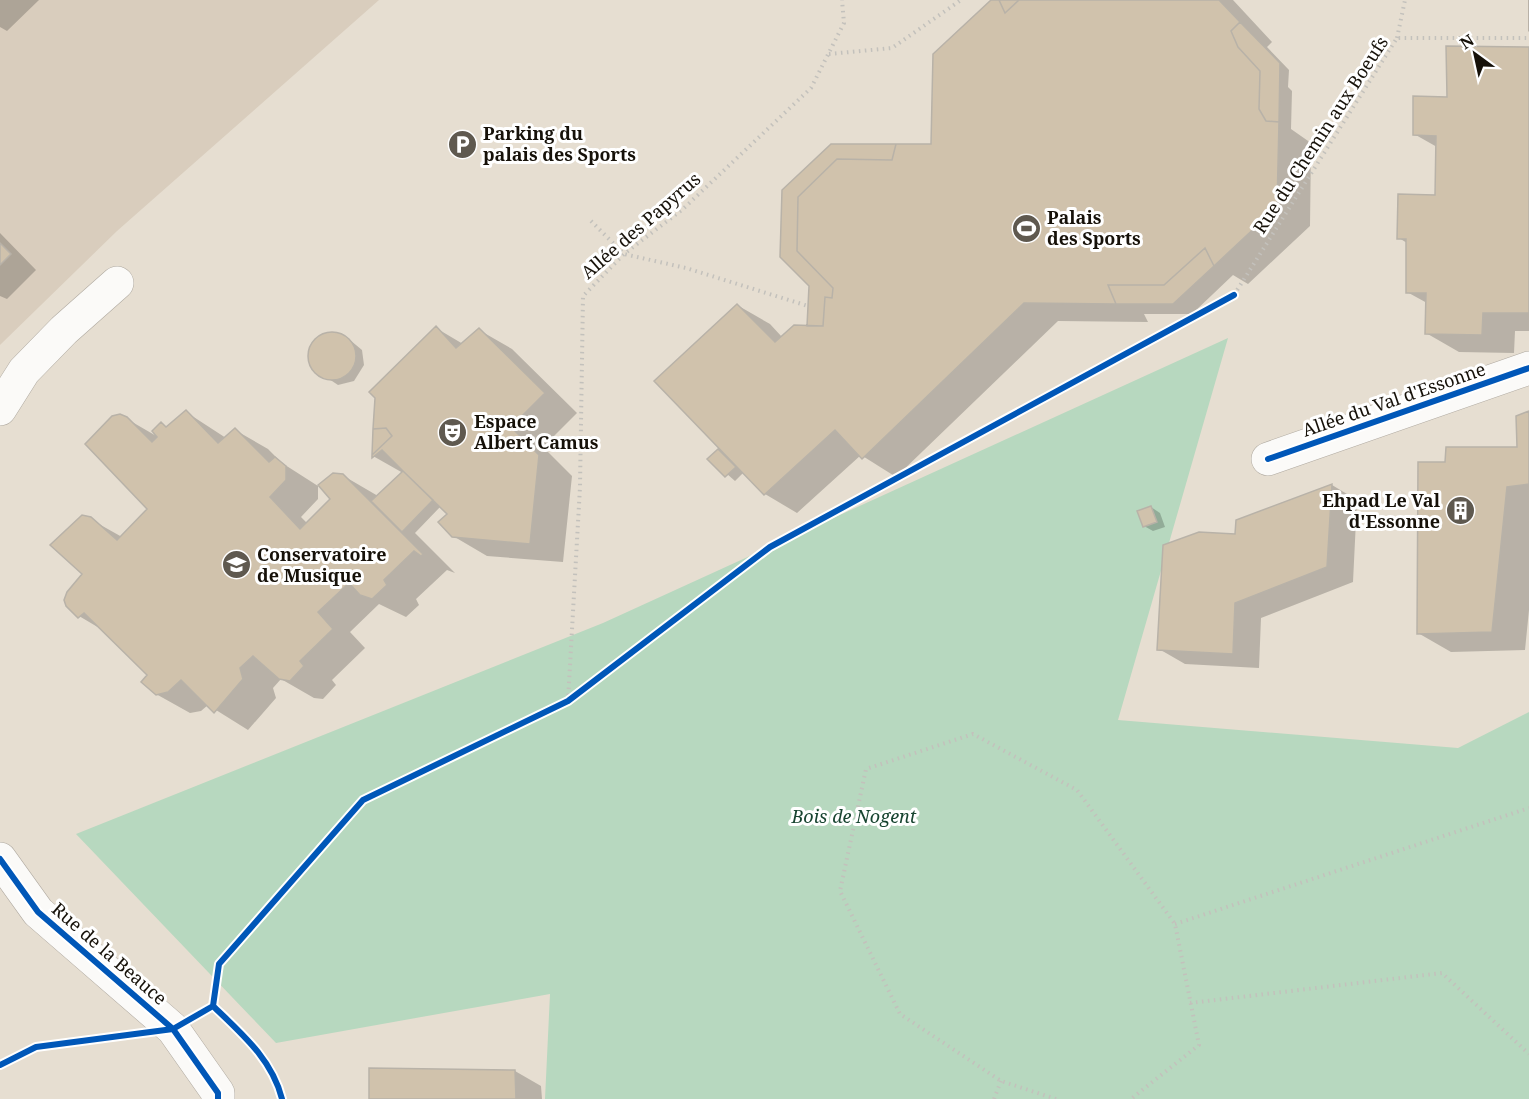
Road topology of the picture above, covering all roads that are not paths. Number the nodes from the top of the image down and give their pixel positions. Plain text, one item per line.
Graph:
1 (117, 283) dead end
2 (1529, 368) edge
3 (0, 409) edge
4 (1268, 459) dead end
5 (0, 859) edge
6 (218, 1099) edge

1 - 3 street
2 - 4 street, Allée du Val d'Essonne
5 - 6 street, Rue de la Beauce

